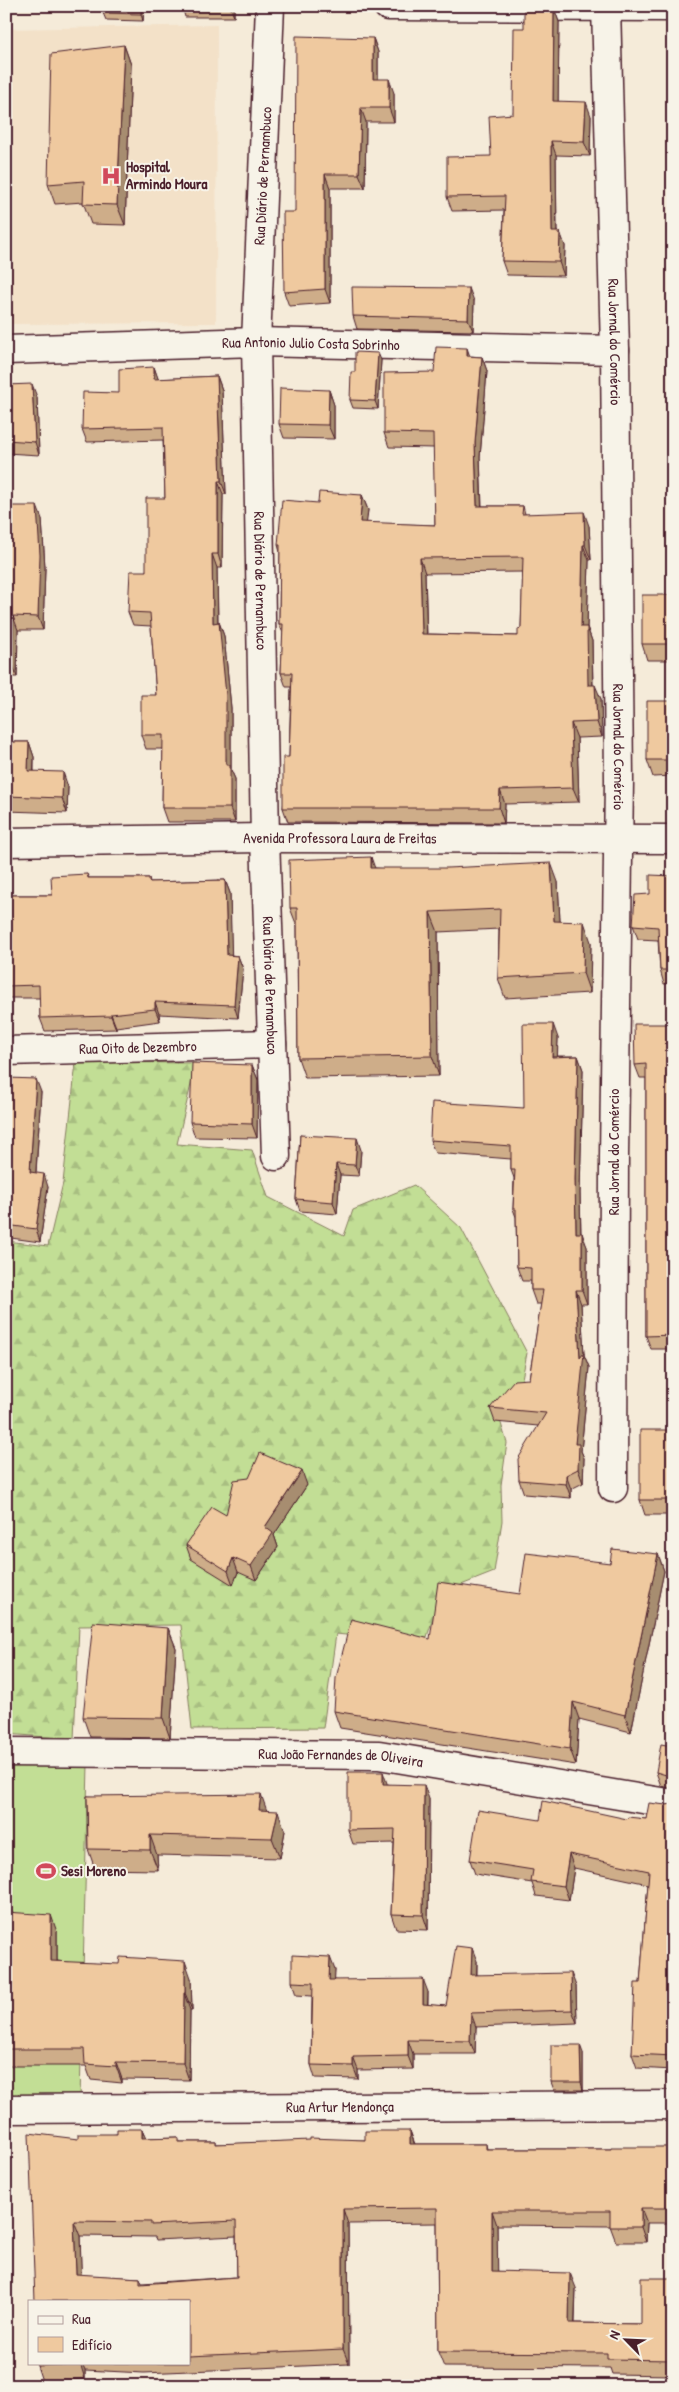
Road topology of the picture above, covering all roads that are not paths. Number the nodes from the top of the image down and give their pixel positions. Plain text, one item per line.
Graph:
1 (270, 6) edge
2 (388, 6) edge
3 (606, 7) edge
4 (673, 7) edge
5 (256, 342) junction
6 (6, 350) edge
7 (615, 350) junction
8 (265, 838) junction
9 (619, 838) junction
10 (673, 840) edge
11 (6, 842) edge
12 (272, 1044) junction
13 (6, 1051) edge
14 (276, 1156) dead end
15 (613, 1488) dead end
16 (6, 1752) edge
17 (673, 1804) edge
18 (673, 2105) edge
19 (6, 2109) edge

1 - 5 street, Rua Diário de Pernambuco
2 - 3 street
3 - 4 street
3 - 7 street, Rua Jornal do Comércio
5 - 6 street, Rua Antonio Julio Costa Sobrinho
5 - 7 street, Rua Antonio Julio Costa Sobrinho
5 - 8 street, Rua Diário de Pernambuco
7 - 9 street, Rua Jornal do Comércio
8 - 9 street, Avenida Professora Laura de Freitas
8 - 11 street, Avenida Professora Laura de Freitas
8 - 12 street, Rua Diário de Pernambuco
9 - 10 street, Avenida Professora Laura de Freitas
9 - 15 street, Rua Jornal do Comércio
12 - 13 street, Rua Oito de Dezembro
12 - 14 street, Rua Diário de Pernambuco
16 - 17 street, Rua João Fernandes de Oliveira
18 - 19 street, Rua Artur Mendonça

